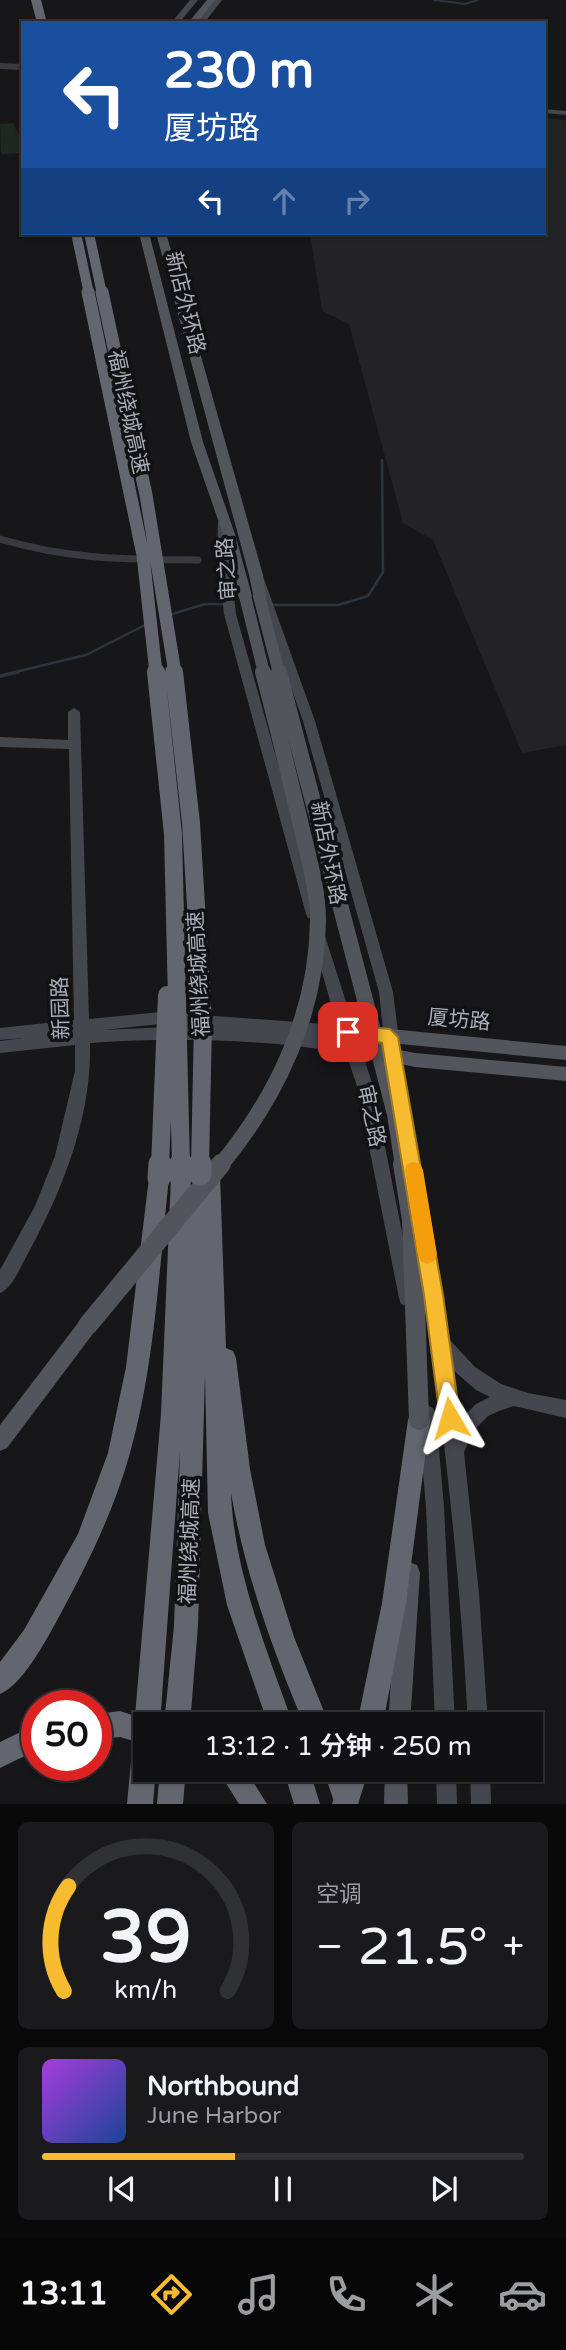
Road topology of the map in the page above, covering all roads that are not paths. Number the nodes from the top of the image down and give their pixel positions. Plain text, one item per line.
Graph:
1 (24, 0) edge
2 (36, 0) edge
3 (194, 0) edge
4 (202, 0) edge
5 (211, 0) edge
6 (218, 0) edge
7 (29, 21) edge
8 (41, 21) edge
9 (178, 21) edge
10 (186, 21) edge
11 (194, 21) edge
12 (202, 21) edge
13 (0, 66) edge
14 (21, 67) edge
15 (546, 111) edge
16 (566, 113) edge
17 (76, 235) edge
18 (89, 235) edge
19 (145, 235) edge
20 (163, 235) edge
21 (224, 522) junction
22 (0, 539) edge
23 (198, 560) dead end
24 (256, 596) junction
25 (74, 712) dead end
26 (0, 742) edge
27 (75, 745) junction
28 (83, 1030) junction
29 (0, 1034) edge
30 (390, 1037) junction
31 (351, 1040) junction
32 (0, 1047) edge
33 (566, 1053) edge
34 (392, 1055) junction
35 (566, 1074) edge
36 (188, 1176) junction
37 (215, 1275) junction
38 (0, 1285) edge
39 (439, 1339) junction
40 (510, 1399) junction
41 (566, 1409) edge
42 (419, 1420) junction
43 (0, 1441) edge
44 (454, 1456) junction
45 (0, 1682) edge
46 (148, 1712) edge
47 (178, 1712) edge
48 (277, 1712) edge
49 (312, 1712) edge
50 (372, 1712) edge
51 (400, 1712) edge
52 (444, 1712) edge
53 (477, 1712) edge
54 (112, 1725) edge
55 (133, 1728) edge
56 (21, 1745) edge
57 (0, 1755) edge
58 (142, 1782) edge
59 (172, 1782) edge
60 (239, 1782) edge
61 (300, 1782) edge
62 (339, 1782) edge
63 (352, 1782) edge
64 (396, 1782) edge
65 (446, 1782) edge
66 (480, 1782) edge
67 (140, 1804) edge
68 (170, 1804) edge
69 (254, 1804) edge
70 (307, 1804) edge
71 (346, 1804) edge
72 (396, 1804) edge
73 (447, 1804) edge
74 (481, 1804) edge

1 - 7 highway
2 - 8 highway
3 - 9 main road
4 - 10 main road
5 - 11 main road
6 - 12 main road
13 - 14 street
15 - 16 main road
17 - 36 highway, 福州绕城高速, bridge
18 - 36 highway, 福州绕城高速, bridge
19 - 21 main road, 新店外环路
20 - 24 main road, 新店外环路
21 - 24 main road, 新店外环路
21 - 31 main road, 审之路
22 - 23 street
24 - 30 main road, 审之路
24 - 42 main road, 新店外环路, bridge
24 - 43 main road, 新店外环路, bridge
25 - 27 main road, 新园路
26 - 27 main road
27 - 28 main road, 新园路
28 - 29 main road
28 - 31 main road
28 - 32 main road
28 - 38 main road, 新园路
30 - 31 main road, 厦坊路
30 - 33 main road, 厦坊路
30 - 34 main road, 审之路
31 - 34 main road, 厦坊路
31 - 52 main road, 审之路
34 - 35 main road, 厦坊路
34 - 39 main road, 审之路
36 - 37 highway
36 - 45 highway
36 - 46 highway, 福州绕城高速
36 - 47 highway, 福州绕城高速
37 - 48 highway
37 - 49 highway
39 - 40 main road
39 - 44 main road, 审之路
40 - 41 main road
40 - 44 main road
42 - 50 highway
42 - 51 main road, 新店外环路
44 - 53 main road, 审之路
54 - 55 highway
56 - 57 highway
58 - 67 highway
59 - 68 highway
60 - 69 highway
61 - 70 highway
62 - 71 highway, bridge
63 - 71 highway
64 - 72 main road
65 - 73 main road
66 - 74 main road

